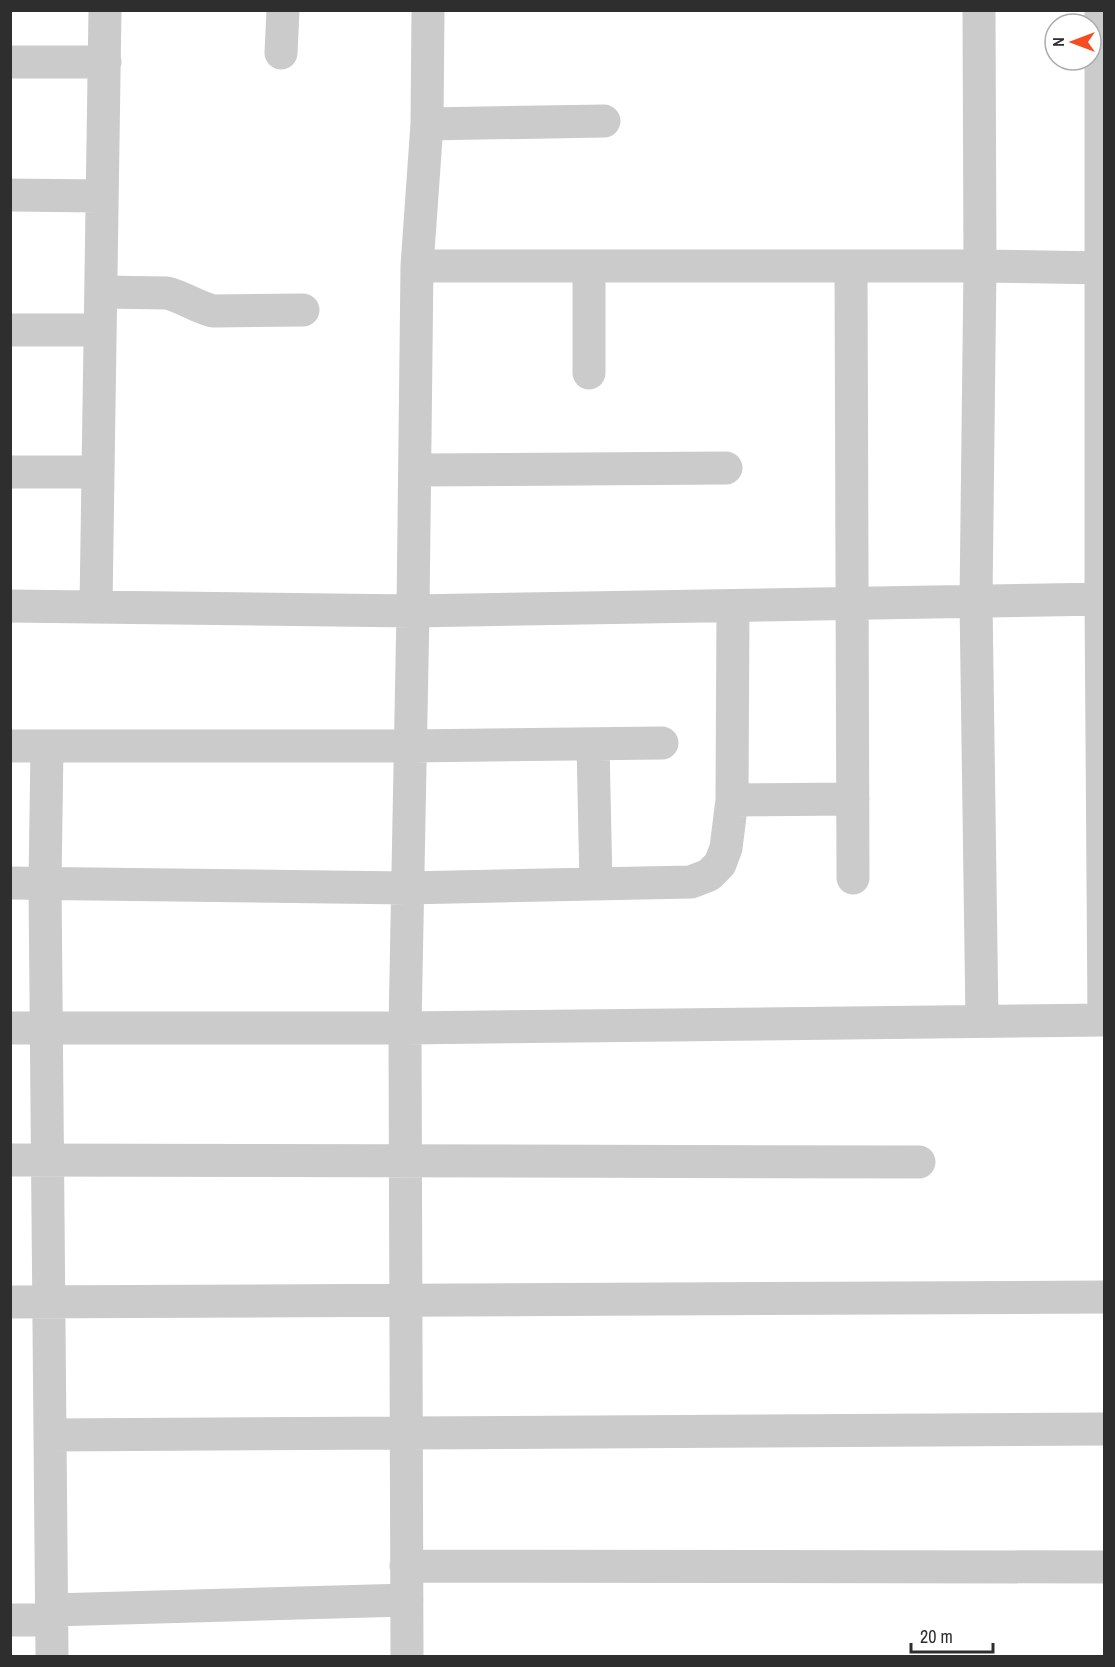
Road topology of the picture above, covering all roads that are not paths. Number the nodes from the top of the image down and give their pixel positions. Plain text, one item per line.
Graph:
1 (105, 10) edge
2 (283, 10) edge
3 (428, 10) edge
4 (979, 10) edge
5 (1101, 10) edge
6 (281, 53) dead end
7 (10, 62) edge
8 (105, 62) junction
9 (604, 121) dead end
10 (427, 124) junction
11 (10, 195) edge
12 (102, 196) junction
13 (589, 266) junction
14 (851, 266) junction
15 (980, 266) junction
16 (417, 267) junction
17 (1103, 268) edge
18 (101, 292) junction
19 (303, 310) dead end
20 (10, 330) edge
21 (100, 330) junction
22 (589, 373) dead end
23 (726, 468) dead end
24 (415, 470) junction
25 (10, 472) edge
26 (98, 472) junction
27 (1103, 599) edge
28 (976, 601) junction
29 (853, 603) junction
30 (10, 606) edge
31 (96, 606) junction
32 (733, 606) junction
33 (413, 612) junction
34 (662, 743) dead end
35 (594, 744) junction
36 (10, 746) edge
37 (47, 746) junction
38 (410, 746) junction
39 (1103, 751) edge
40 (853, 799) junction
41 (732, 800) junction
42 (853, 878) dead end
43 (10, 883) edge
44 (45, 884) junction
45 (596, 884) junction
46 (407, 888) junction
47 (1104, 1020) edge
48 (982, 1021) junction
49 (10, 1028) edge
50 (47, 1028) junction
51 (405, 1028) junction
52 (10, 1160) edge
53 (48, 1160) junction
54 (406, 1161) junction
55 (919, 1162) dead end
56 (1104, 1297) edge
57 (406, 1301) junction
58 (10, 1302) edge
59 (49, 1302) junction
60 (1104, 1429) edge
61 (406, 1433) junction
62 (51, 1435) junction
63 (406, 1566) junction
64 (1104, 1567) edge
65 (407, 1600) junction
66 (52, 1615) junction
67 (10, 1620) edge
68 (52, 1656) edge
69 (408, 1656) edge

1 - 8 street
2 - 6 street
3 - 10 street
4 - 15 street
5 - 17 street
7 - 8 street
8 - 12 street
9 - 10 street
10 - 16 street
11 - 12 street
12 - 18 street
13 - 14 street
13 - 16 street
13 - 22 street
14 - 15 street
14 - 29 street
15 - 17 street
15 - 28 street
16 - 24 street
17 - 27 street
18 - 19 street
18 - 21 street
20 - 21 street
21 - 26 street
23 - 24 street
24 - 33 street
25 - 26 street
26 - 31 street
27 - 28 street
27 - 39 street
28 - 29 street
28 - 48 street
29 - 32 street
29 - 40 street
30 - 31 street
31 - 33 street
32 - 33 street
32 - 41 street
33 - 38 street
34 - 35 street
35 - 38 street
35 - 45 street
36 - 37 street
37 - 38 street
37 - 44 street
38 - 46 street
39 - 47 street
40 - 41 street
40 - 42 street
41 - 45 street
43 - 44 street
44 - 46 street
44 - 50 street
45 - 46 street
46 - 51 street
47 - 48 street
48 - 51 street
49 - 50 street
50 - 51 street
50 - 53 street
51 - 54 street
52 - 53 street
53 - 54 street
53 - 59 street
54 - 55 street
54 - 57 street
56 - 57 street
57 - 59 street
57 - 61 street
58 - 59 street
59 - 62 street
60 - 61 street
61 - 62 street
61 - 63 street
62 - 66 street
63 - 64 street
63 - 65 street
65 - 66 street
65 - 69 street
66 - 67 street
66 - 68 street

